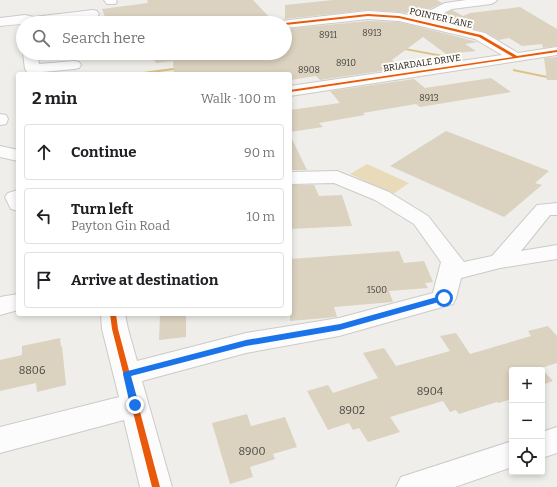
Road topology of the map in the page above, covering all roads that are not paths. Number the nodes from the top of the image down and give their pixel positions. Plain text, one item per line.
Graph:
1 (491, 0) edge
2 (61, 5) dead end
3 (93, 14) dead end
4 (63, 16) edge
5 (83, 16) edge
6 (16, 20) edge
7 (420, 21) junction
8 (0, 22) edge
9 (292, 23) edge
10 (557, 52) edge
11 (516, 57) junction
12 (31, 60) edge
13 (74, 64) edge
14 (292, 91) edge
15 (0, 151) edge
16 (16, 155) edge
17 (292, 178) edge
18 (557, 209) edge
19 (557, 252) edge
20 (500, 260) junction
21 (451, 273) junction
22 (16, 302) edge
23 (0, 306) edge
24 (113, 316) edge
25 (127, 374) junction
26 (135, 405) junction
27 (0, 440) edge
28 (557, 440) edge
29 (545, 444) edge
30 (509, 455) edge
31 (416, 486) edge
32 (156, 487) edge

1 - 7 street
2 - 4 street
3 - 5 street
6 - 8 street
7 - 9 street, POINTER LANE
7 - 11 street, POINTER LANE
10 - 11 street, BRIARDALE DRIVE
11 - 14 street, BRIARDALE DRIVE
12 - 13 street
15 - 16 street
17 - 21 street
18 - 20 street
19 - 20 street
20 - 21 street
21 - 25 street
22 - 23 street
24 - 25 street
25 - 26 street
26 - 27 street
26 - 32 street
28 - 29 street
30 - 31 street

